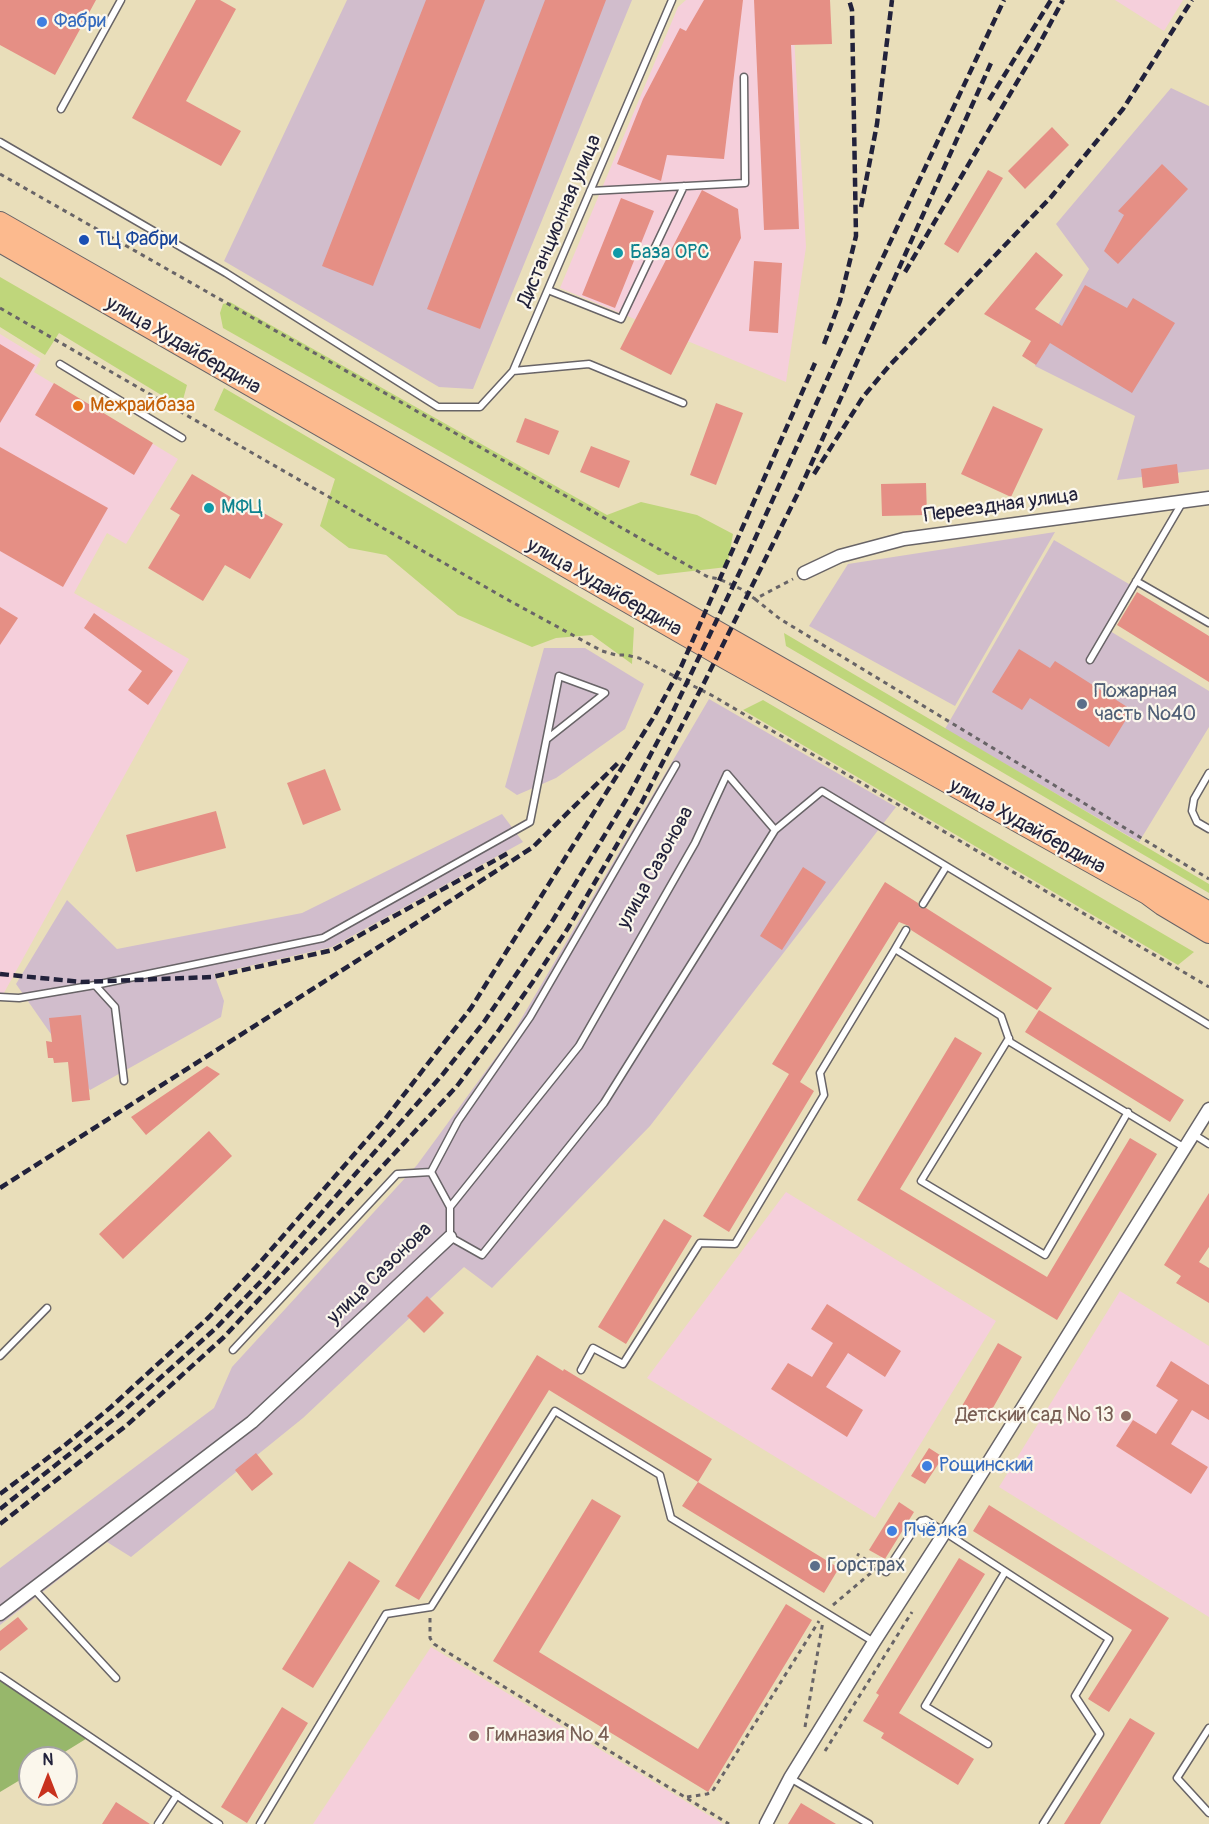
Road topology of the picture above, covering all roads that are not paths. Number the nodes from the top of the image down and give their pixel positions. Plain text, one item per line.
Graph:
1 (121, 0) edge
2 (672, 0) edge
3 (744, 77) dead end
4 (61, 109) dead end
5 (0, 142) edge
6 (684, 186) junction
7 (590, 191) junction
8 (0, 222) edge
9 (0, 242) edge
10 (548, 290) junction
11 (60, 364) dead end
12 (513, 371) junction
13 (683, 403) dead end
14 (182, 438) dead end
15 (1209, 498) edge
16 (1184, 501) junction
17 (804, 573) road end
18 (1136, 581) junction
19 (1209, 623) edge
20 (1090, 660) dead end
21 (547, 739) junction
22 (676, 765) dead end
23 (1209, 773) edge
24 (1209, 829) edge
25 (775, 830) junction
26 (946, 867) junction
27 (1147, 894) junction
28 (923, 904) dead end
29 (1209, 912) edge
30 (1209, 927) edge
31 (906, 930) dead end
32 (1209, 933) edge
33 (895, 949) junction
34 (95, 986) junction
35 (0, 997) edge
36 (1209, 1025) edge
37 (1009, 1038) junction
38 (124, 1081) dead end
39 (1209, 1108) edge
40 (1128, 1112) junction
41 (1193, 1134) junction
42 (1209, 1144) edge
43 (1185, 1148) junction
44 (431, 1172) junction
45 (450, 1207) junction
46 (450, 1237) junction
47 (47, 1308) dead end
48 (233, 1350) dead end
49 (0, 1356) edge
50 (581, 1370) dead end
51 (945, 1532) junction
52 (886, 1572) dead end
53 (1005, 1572) junction
54 (32, 1588) junction
55 (0, 1614) edge
56 (874, 1642) junction
57 (0, 1676) edge
58 (116, 1678) dead end
59 (1209, 1728) edge
60 (988, 1744) dead end
61 (790, 1778) junction
62 (177, 1795) junction
63 (1209, 1813) edge
64 (158, 1824) edge
65 (219, 1824) edge
66 (260, 1824) edge
67 (766, 1824) edge
68 (869, 1824) edge
69 (1043, 1824) edge

1 - 4 lane
2 - 7 lane, Дистанционная улица
3 - 6 lane
5 - 12 lane, Дистанционная улица
6 - 7 lane
6 - 10 lane
7 - 10 lane, Дистанционная улица
8 - 29 main road, улица Худайбердина
9 - 27 main road, улица Худайбердина
10 - 12 lane, Дистанционная улица
11 - 14 lane
12 - 13 lane
15 - 16 street, Переездная улица
16 - 17 street, Переездная улица
16 - 18 lane
18 - 19 lane
18 - 20 lane
21 - 21 lane
21 - 34 lane
22 - 44 lane
23 - 24 lane
25 - 26 lane
25 - 45 lane, улица Сазонова
25 - 46 lane
26 - 28 lane
26 - 36 lane
27 - 30 main road
27 - 32 main road, улица Худайбердина
31 - 33 lane
33 - 37 lane
33 - 50 lane
34 - 35 lane
34 - 38 lane
37 - 40 lane
37 - 40 lane
39 - 41 street
40 - 43 lane
41 - 42 lane
41 - 43 street
43 - 51 street
44 - 45 lane
44 - 48 lane
45 - 46 lane, улица Сазонова
46 - 54 street, улица Сазонова
47 - 49 lane
51 - 52 lane
51 - 53 lane
51 - 56 street
53 - 60 lane
53 - 69 lane
54 - 55 street, улица Сазонова
54 - 58 lane
56 - 61 street
56 - 66 lane
57 - 62 lane
59 - 63 lane
61 - 67 street
61 - 68 lane
62 - 64 lane
62 - 65 lane

